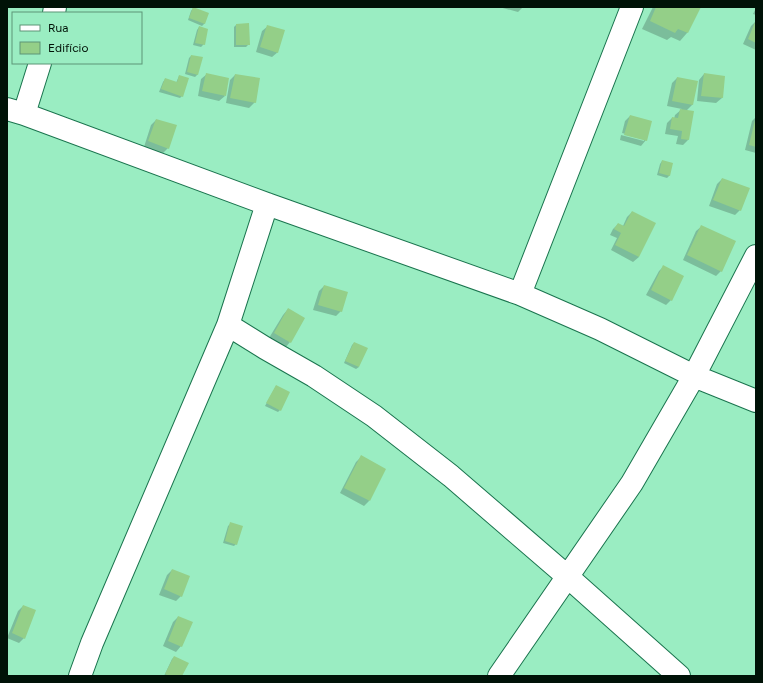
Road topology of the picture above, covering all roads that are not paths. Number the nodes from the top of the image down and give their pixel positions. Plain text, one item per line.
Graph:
1 (632, 7) edge
2 (40, 64) edge
3 (16, 112) edge
4 (267, 204) junction
5 (756, 256) edge
6 (520, 294) junction
7 (228, 325) junction
8 (694, 376) junction
9 (756, 402) edge
10 (568, 577) junction
11 (80, 676) edge
12 (499, 676) edge
13 (679, 676) edge

1 - 6 street
2 - 3 street
3 - 4 street
4 - 6 street
4 - 7 street
5 - 8 street
6 - 8 street
7 - 10 street
7 - 11 street
8 - 9 street
8 - 10 street
10 - 12 street
10 - 13 street

